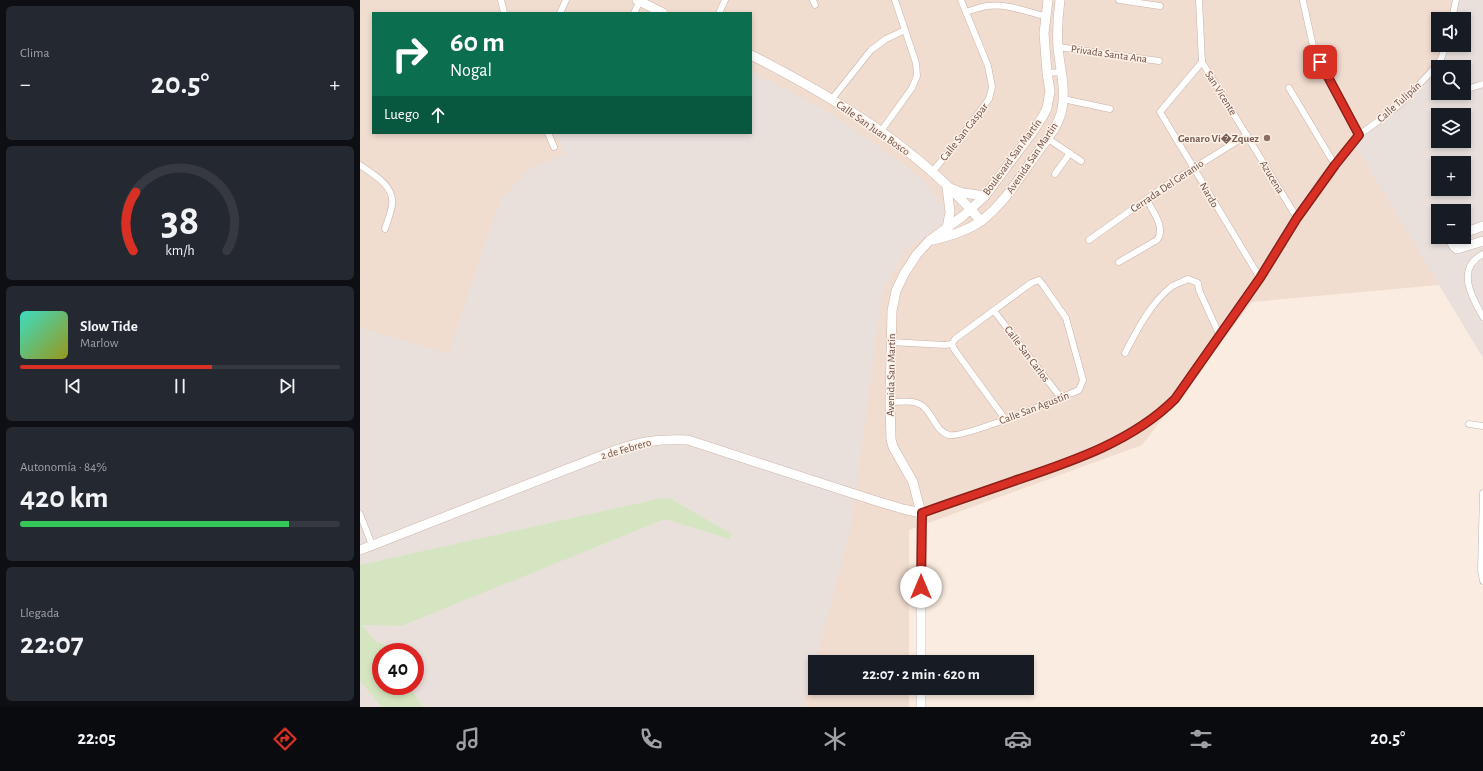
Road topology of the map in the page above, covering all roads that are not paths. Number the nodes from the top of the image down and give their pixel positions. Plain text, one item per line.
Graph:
1 (502, 0) edge
2 (566, 0) edge
3 (725, 0) edge
4 (895, 0) edge
5 (962, 0) edge
6 (1048, 0) edge
7 (1060, 0) edge
8 (1119, 0) edge
9 (1199, 0) edge
10 (1456, 0) edge
11 (639, 1) edge
12 (1303, 1) edge
13 (1160, 6) dead end
14 (504, 12) edge
15 (560, 12) edge
16 (634, 12) edge
17 (662, 12) edge
18 (719, 12) edge
19 (966, 12) junction
20 (1453, 12) edge
21 (1045, 16) junction
22 (905, 30) junction
23 (1058, 47) junction
24 (1444, 52) edge
25 (752, 56) edge
26 (1159, 61) dead end
27 (1202, 62) junction
28 (1061, 72) junction
29 (1047, 73) junction
30 (1483, 84) edge
31 (1288, 88) dead end
32 (1471, 88) edge
33 (832, 99) junction
34 (1063, 99) junction
35 (1110, 109) dead end
36 (881, 131) junction
37 (548, 134) edge
38 (1247, 135) junction
39 (1359, 135) junction
40 (1047, 138) junction
41 (554, 147) dead end
42 (1070, 153) junction
43 (1081, 161) dead end
44 (360, 165) edge
45 (1335, 165) junction
46 (1194, 168) junction
47 (933, 171) junction
48 (1055, 174) dead end
49 (947, 187) junction
50 (985, 196) junction
51 (1147, 200) junction
52 (971, 210) junction
53 (1297, 218) junction
54 (981, 221) junction
55 (1483, 226) edge
56 (385, 230) dead end
57 (1471, 230) edge
58 (947, 232) junction
59 (1089, 240) dead end
60 (1483, 241) edge
61 (1452, 244) edge
62 (1483, 254) edge
63 (1119, 262) dead end
64 (1260, 278) junction
65 (994, 311) junction
66 (1483, 317) edge
67 (1219, 334) junction
68 (891, 342) junction
69 (952, 344) junction
70 (1124, 353) dead end
71 (1061, 398) junction
72 (890, 402) junction
73 (1005, 419) junction
74 (1469, 424) dead end
75 (1483, 426) edge
76 (1483, 493) edge
77 (922, 513) junction
78 (1483, 513) edge
79 (360, 514) edge
80 (372, 545) junction
81 (360, 550) edge
82 (1483, 581) edge
83 (921, 655) edge
84 (921, 695) edge
85 (921, 707) edge

1 - 14 street
2 - 15 street
3 - 18 street
4 - 22 street
5 - 19 street, Calle San Gaspar
6 - 21 street, Boulevard San Martín
7 - 23 street, Avenida San Martin
8 - 13 street
9 - 27 street, San Vicente
10 - 20 street
11 - 16 street
11 - 17 street
12 - 39 street
19 - 21 street
19 - 47 street, Calle San Gaspar
21 - 29 street, Boulevard San Martín
22 - 33 street
22 - 36 street
23 - 26 street, Privada Santa Ana
23 - 28 street, Avenida San Martin
24 - 39 street, Calle Tulipán
25 - 33 street, Calle San Juan Bosco
27 - 38 street, San Vicente
27 - 46 street, Nardo
28 - 29 street
28 - 34 street, Avenida San Martin
29 - 50 street, Boulevard San Martín
30 - 32 street
31 - 45 street
33 - 36 street, Calle San Juan Bosco
34 - 35 street
34 - 40 street, Avenida San Martin
36 - 47 street, Calle San Juan Bosco
37 - 41 street
38 - 46 street, Cerrada Del Geranio
38 - 53 street, Azucena
39 - 45 street, Calle Tulipán
40 - 42 street
40 - 54 street, Avenida San Martin
42 - 43 street
42 - 48 street
44 - 56 street
45 - 53 street, Calle Tulipán
46 - 51 street, Cerrada Del Geranio
46 - 64 street, Nardo
47 - 49 street, Calle San Juan Bosco
49 - 50 street
49 - 52 street, Calle San Juan Bosco
49 - 58 street
50 - 52 street, Boulevard San Martín
51 - 59 street, Cerrada Del Geranio
51 - 63 street
52 - 54 street, Calle San Juan Bosco
52 - 58 street, Boulevard San Martín
53 - 64 street, Calle Tulipán
54 - 58 street, Avenida San Martin
55 - 57 street
58 - 68 street, Avenida San Martín
60 - 61 street
62 - 66 street
64 - 67 street, Calle Tulipán
65 - 69 street
65 - 71 street, Calle San Carlos
65 - 71 street, Calle San Agustín
67 - 70 street
67 - 77 street, Calle Tulipán
68 - 69 street
68 - 72 street, Avenida San Martín
69 - 73 street
71 - 73 street, Calle San Agustín
72 - 73 street, Calle San Agustín
72 - 77 street, Avenida San Martín
74 - 75 street
76 - 78 street
77 - 80 street, 2 de Febrero
77 - 83 street, Avenida San Martín
78 - 82 street
79 - 80 street
80 - 81 street, 2 de Febrero
84 - 85 street

